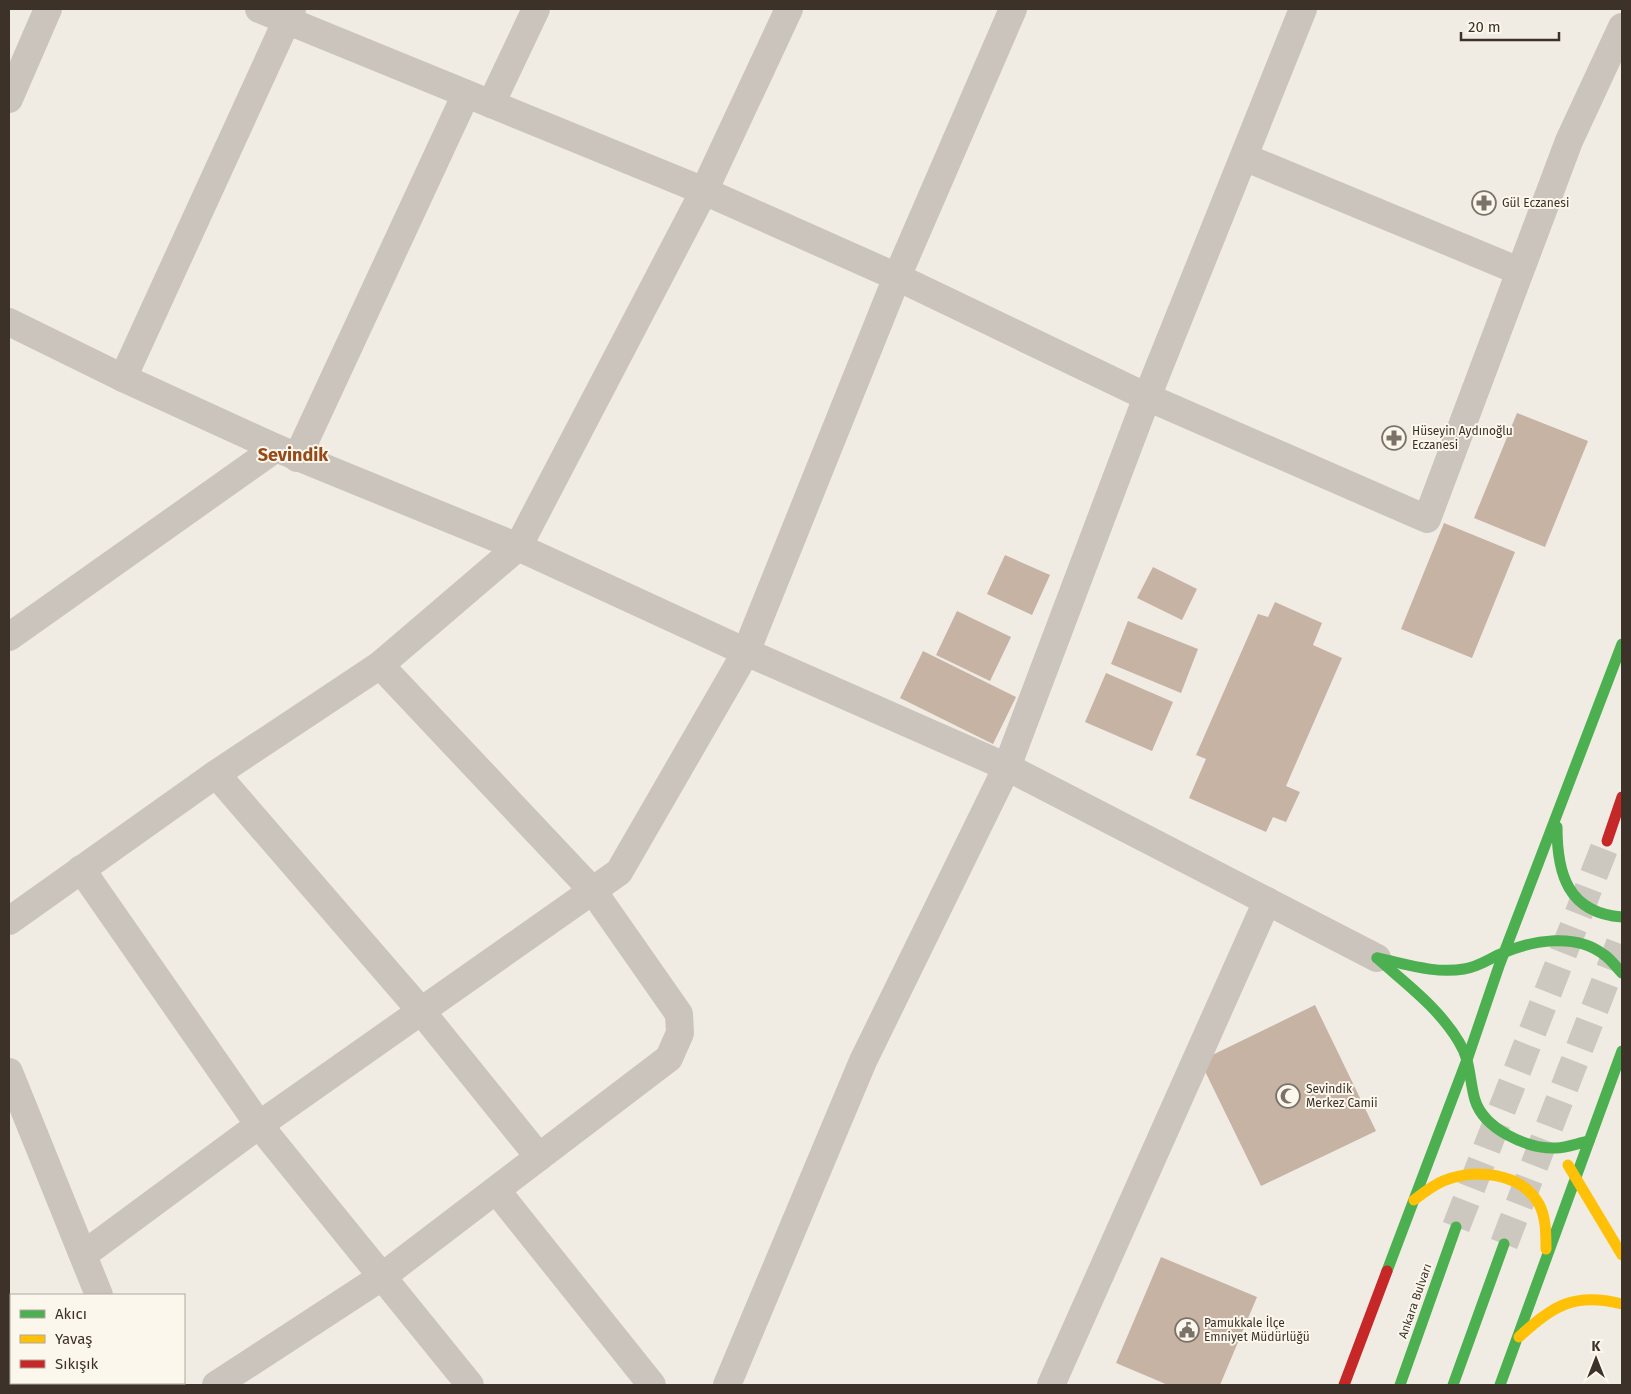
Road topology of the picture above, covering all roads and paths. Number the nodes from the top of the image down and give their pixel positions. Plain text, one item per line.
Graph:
1 (48, 9) edge
2 (259, 9) edge
3 (536, 9) edge
4 (789, 9) edge
5 (1012, 9) edge
6 (1303, 9) edge
7 (289, 15) edge
8 (1622, 27) edge
9 (466, 94) junction
10 (9, 99) edge
11 (491, 104) junction
12 (1244, 157) junction
13 (704, 191) junction
14 (1519, 271) junction
15 (897, 277) junction
16 (9, 322) edge
17 (123, 378) junction
18 (1147, 397) junction
19 (286, 453) junction
20 (518, 547) junction
21 (9, 637) edge
22 (1622, 644) edge
23 (746, 652) junction
24 (380, 665) junction
25 (1007, 767) junction
26 (216, 774) junction
27 (1622, 798) edge
28 (1557, 816) junction
29 (1607, 841) tunnel mouth
30 (81, 869) junction
31 (592, 891) junction
32 (1267, 901) junction
33 (1622, 917) edge
34 (9, 921) edge
35 (1504, 953) junction
36 (1377, 958) junction
37 (1622, 974) edge
38 (421, 1011) junction
39 (1622, 1051) edge
40 (1468, 1057) junction
41 (9, 1072) edge
42 (259, 1126) junction
43 (1589, 1140) junction
44 (1555, 1148) junction
45 (539, 1157) junction
46 (1576, 1176) junction
47 (496, 1190) junction
48 (1414, 1200) junction
49 (1456, 1227) tunnel mouth
50 (1504, 1244) tunnel mouth
51 (83, 1255) junction
52 (1622, 1255) edge
53 (1546, 1256) junction
54 (383, 1276) junction
55 (100, 1294) edge
56 (1622, 1304) edge
57 (1517, 1340) junction
58 (216, 1385) edge
59 (470, 1385) edge
60 (652, 1385) edge
61 (727, 1385) edge
62 (1053, 1385) edge
63 (1344, 1385) edge
64 (1400, 1385) edge
65 (1453, 1385) edge
66 (1500, 1385) edge

1 - 10 street
2 - 7 street
3 - 11 street
4 - 13 street
5 - 15 street
6 - 12 street
7 - 9 street
7 - 17 street
8 - 14 street
9 - 11 street
9 - 19 street
11 - 13 street
12 - 14 street
12 - 18 street
13 - 15 street
13 - 20 street
14 - 18 street
15 - 18 street
15 - 23 street
16 - 17 street
17 - 19 street
18 - 25 street
19 - 20 street
19 - 21 street
20 - 23 street
20 - 24 street
22 - 28 main road
23 - 25 street
23 - 31 street
24 - 26 street
24 - 31 street
25 - 32 street
25 - 61 street
26 - 30 street
26 - 38 street
27 - 29 main road
28 - 33 main road
28 - 35 main road
30 - 34 street
30 - 42 street
31 - 38 street
31 - 45 street
32 - 36 street
32 - 62 street
35 - 36 main road
35 - 37 main road
35 - 40 main road
36 - 40 main road
38 - 42 street
38 - 45 street
39 - 43 main road
40 - 44 main road
40 - 48 main road
41 - 51 street
42 - 51 street
42 - 54 street
43 - 44 main road
43 - 46 main road
44 - 46 main road
45 - 47 street
46 - 52 main road
46 - 53 main road
47 - 54 street
47 - 60 street
48 - 53 main road
48 - 63 main road
49 - 64 main road, Ankara Bulvarı
50 - 65 main road
51 - 55 street
53 - 57 main road
54 - 58 street
54 - 59 street
56 - 57 main road
57 - 66 main road

